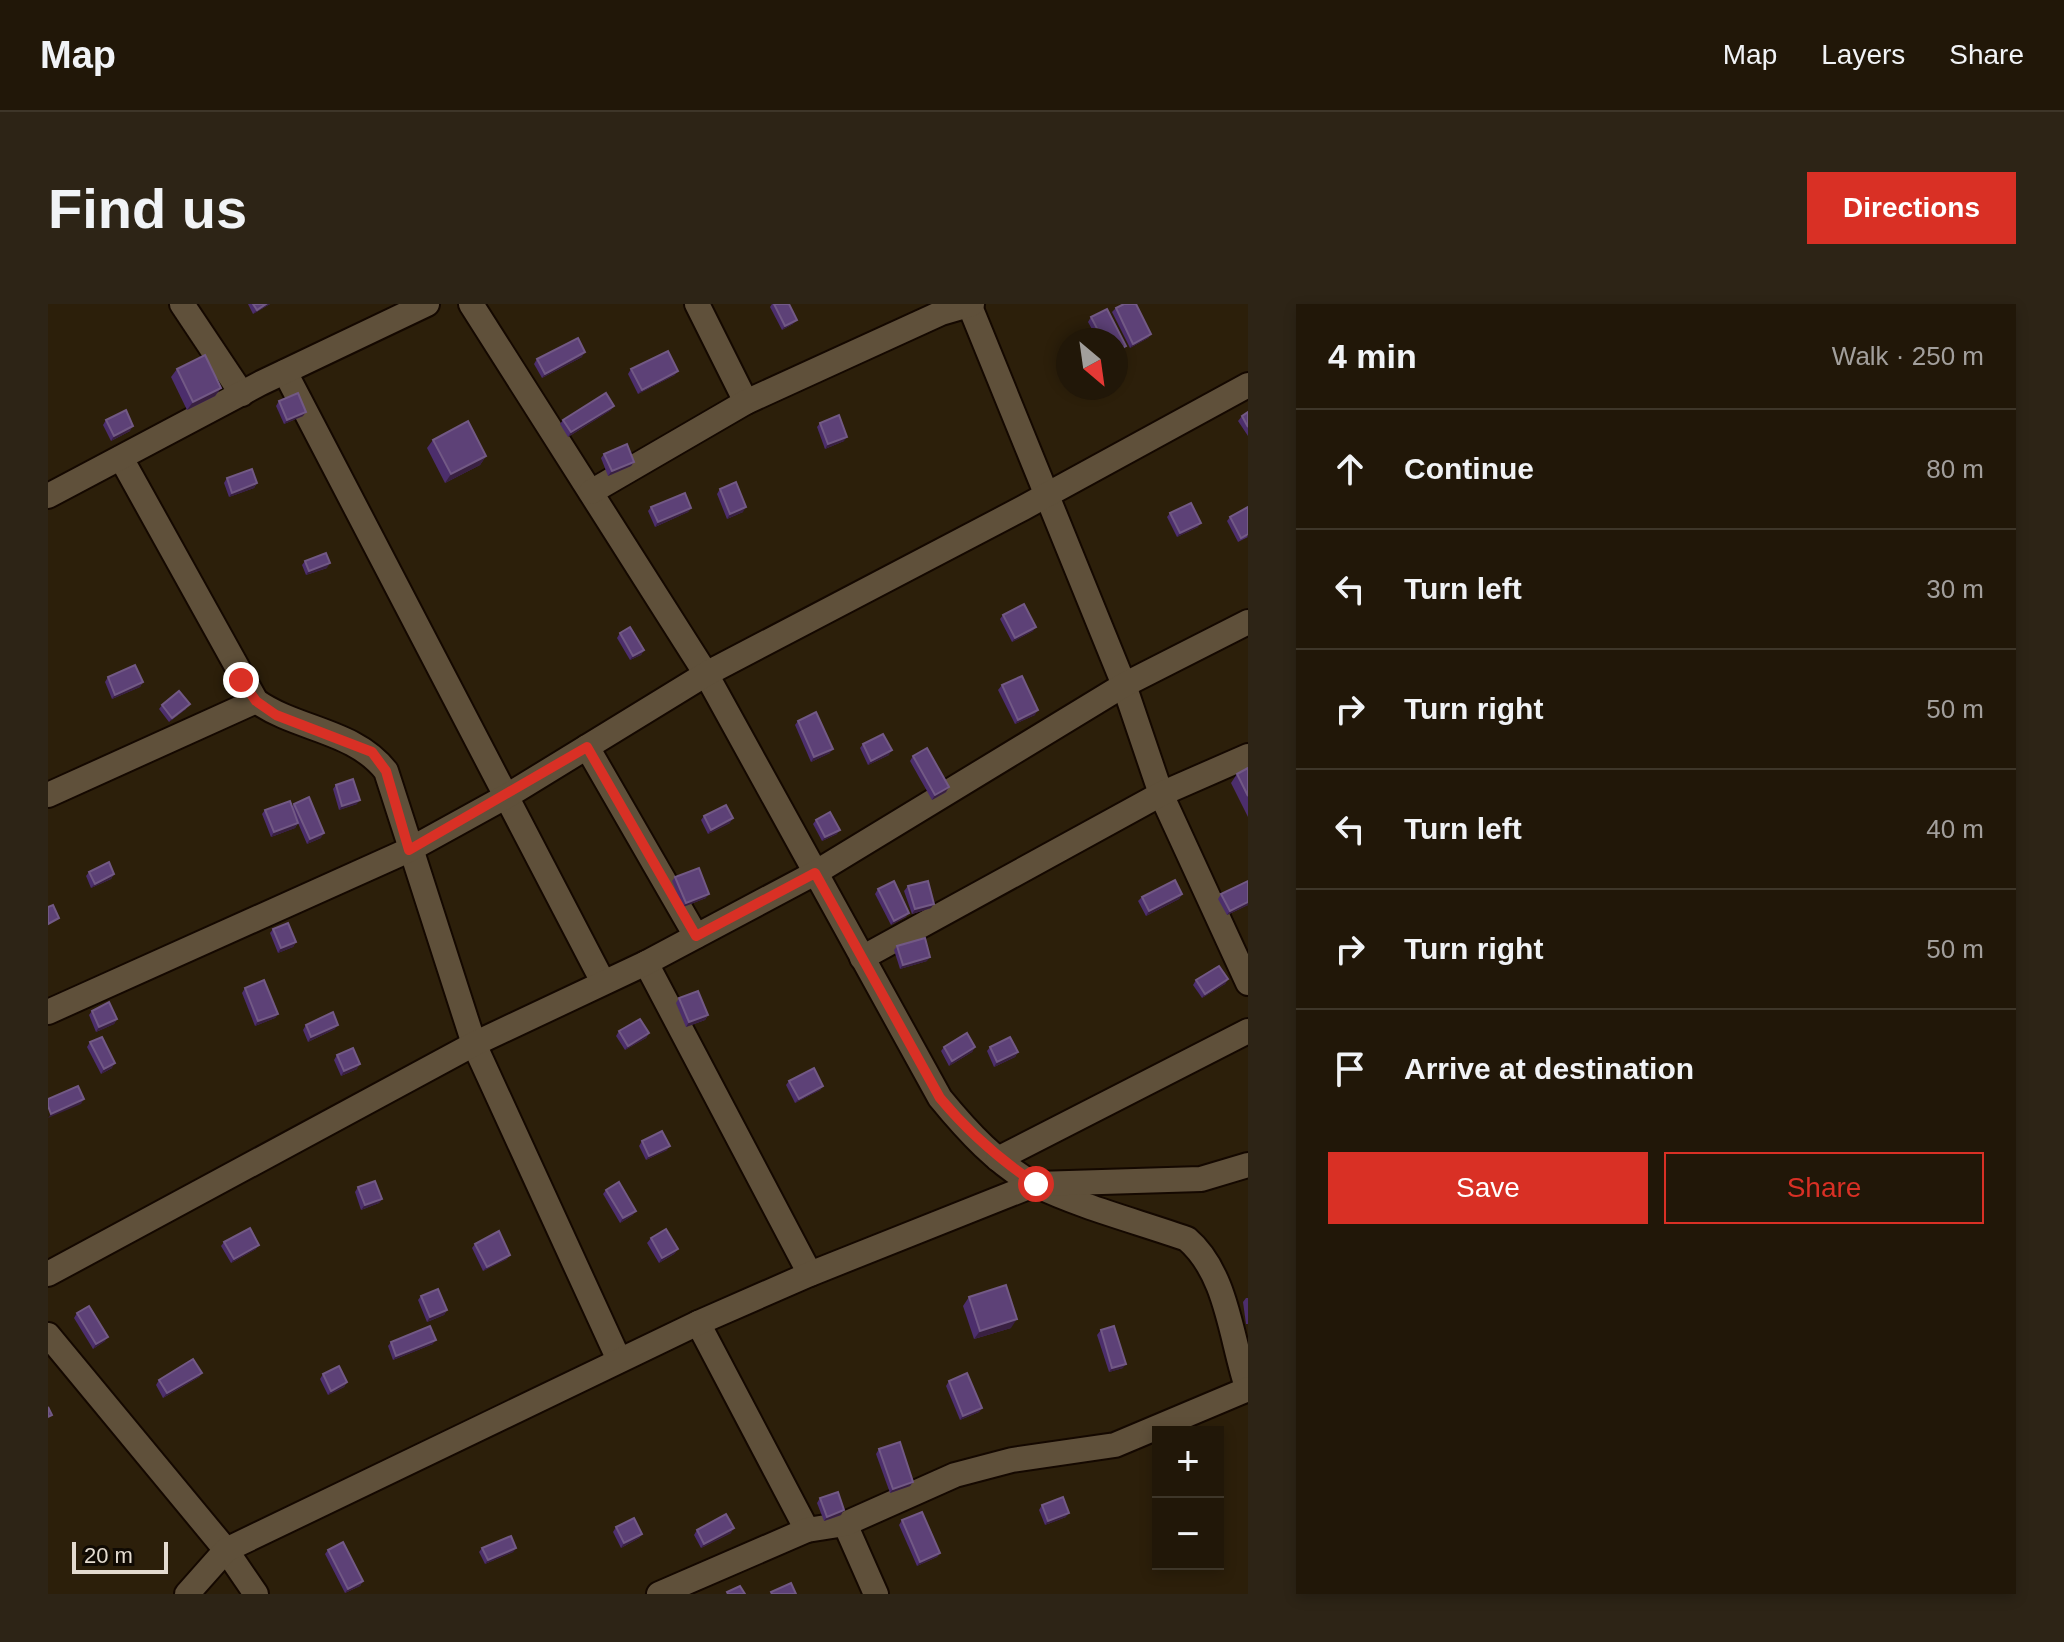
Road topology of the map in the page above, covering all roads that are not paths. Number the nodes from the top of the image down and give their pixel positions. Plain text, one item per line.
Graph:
1 (182, 304) edge
2 (427, 304) edge
3 (471, 304) edge
4 (697, 304) edge
5 (970, 304) edge
6 (285, 372) junction
7 (1248, 385) edge
8 (242, 394) junction
9 (746, 402) junction
10 (121, 458) junction
11 (591, 492) junction
12 (1044, 494) junction
13 (48, 496) edge
14 (1248, 622) edge
15 (706, 674) junction
16 (1124, 685) junction
17 (256, 701) junction
18 (587, 747) junction
19 (1248, 756) edge
20 (1161, 794) junction
21 (48, 795) edge
22 (507, 796) junction
23 (409, 850) junction
24 (815, 873) junction
25 (696, 936) junction
26 (862, 958) junction
27 (646, 963) junction
28 (603, 982) junction
29 (1248, 983) edge
30 (48, 1012) edge
31 (1248, 1031) edge
32 (474, 1044) junction
33 (998, 1159) junction
34 (1248, 1165) edge
35 (1036, 1184) junction
36 (48, 1274) edge
37 (810, 1274) junction
38 (698, 1323) junction
39 (48, 1335) edge
40 (619, 1360) junction
41 (1248, 1390) edge
42 (845, 1524) junction
43 (807, 1530) junction
44 (226, 1550) junction
45 (187, 1594) edge
46 (256, 1594) edge
47 (659, 1594) edge
48 (876, 1594) edge

1 - 8 street
2 - 6 street
3 - 11 street
4 - 9 street
5 - 9 street
5 - 12 street
6 - 8 street
6 - 22 street
7 - 12 street
8 - 10 street
9 - 11 street
10 - 13 street
10 - 17 street
11 - 15 street
12 - 15 street
12 - 16 street
14 - 16 street
15 - 18 street
15 - 24 street
16 - 20 street
16 - 24 street
17 - 21 street
17 - 23 street
18 - 22 street
18 - 25 street
19 - 20 street
20 - 26 street
20 - 29 street
22 - 23 street
22 - 28 street
23 - 30 street
23 - 32 street
24 - 25 street
24 - 26 street
25 - 27 street
26 - 33 street
27 - 28 street
27 - 37 street
28 - 32 street
31 - 33 street
32 - 36 street
32 - 40 street
33 - 35 street
34 - 35 street
35 - 37 street
35 - 41 street
37 - 38 street
38 - 40 street
38 - 43 street
39 - 44 street
40 - 44 street
41 - 42 street
42 - 43 street
42 - 48 street
43 - 47 street
44 - 45 street
44 - 46 street

